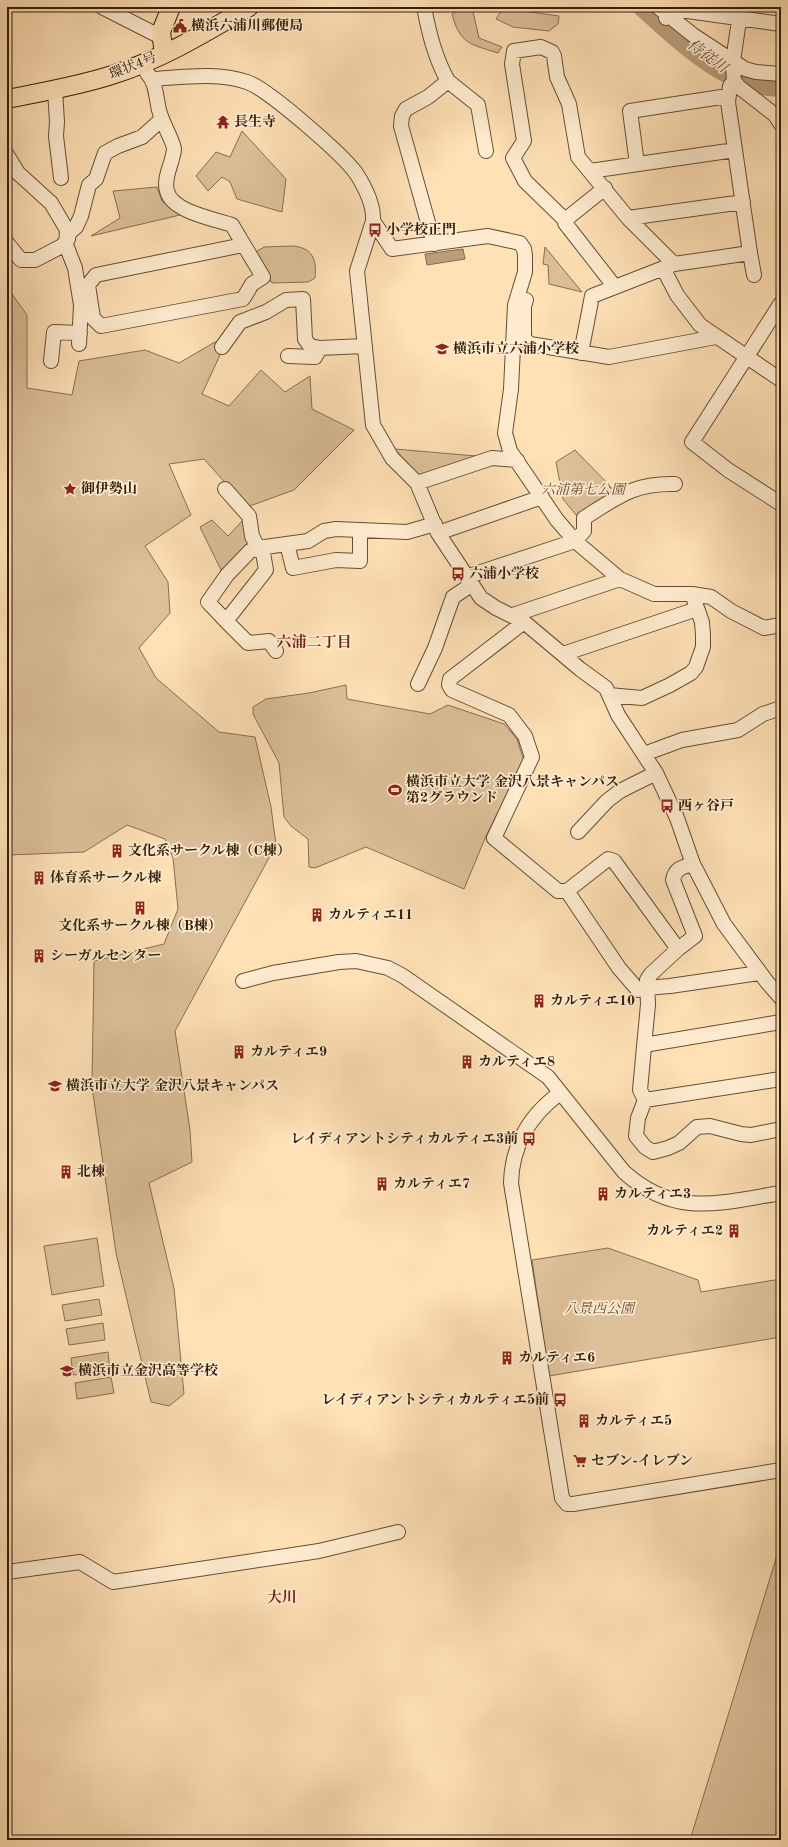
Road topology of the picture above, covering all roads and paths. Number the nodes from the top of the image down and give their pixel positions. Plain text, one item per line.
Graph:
1 (102, 7) edge
2 (171, 7) edge
3 (249, 7) edge
4 (424, 7) edge
5 (664, 13) edge
6 (740, 13) edge
7 (781, 24) edge
8 (162, 45) junction
9 (138, 65) junction
10 (781, 74) edge
11 (153, 79) junction
12 (731, 79) junction
13 (448, 81) junction
14 (55, 90) junction
15 (7, 98) edge
16 (161, 120) junction
17 (781, 124) edge
18 (735, 150) junction
19 (486, 151) dead end
20 (7, 156) edge
21 (637, 164) junction
22 (590, 171) junction
23 (61, 178) dead end
24 (605, 188) junction
25 (743, 202) junction
26 (628, 218) junction
27 (565, 220) junction
28 (373, 221) junction
29 (68, 238) junction
30 (7, 243) edge
31 (434, 244) junction
32 (243, 245) junction
33 (750, 253) junction
34 (669, 266) junction
35 (525, 272) junction
36 (754, 275) dead end
37 (615, 287) junction
38 (781, 303) edge
39 (716, 338) junction
40 (364, 346) junction
41 (222, 347) dead end
42 (320, 348) junction
43 (581, 353) junction
44 (288, 356) dead end
45 (746, 358) junction
46 (51, 361) dead end
47 (781, 380) edge
48 (517, 460) junction
49 (417, 483) junction
50 (675, 484) dead end
51 (225, 489) dead end
52 (542, 496) junction
53 (781, 504) edge
54 (437, 528) junction
55 (360, 531) junction
56 (575, 541) junction
57 (287, 544) junction
58 (260, 548) junction
59 (620, 579) junction
60 (469, 581) junction
61 (692, 594) junction
62 (697, 608) junction
63 (519, 618) junction
64 (226, 621) junction
65 (781, 625) edge
66 (276, 651) dead end
67 (563, 654) junction
68 (418, 684) dead end
69 (610, 695) junction
70 (781, 708) edge
71 (644, 754) junction
72 (656, 773) junction
73 (578, 832) dead end
74 (694, 864) junction
75 (567, 892) junction
76 (678, 949) junction
77 (760, 973) junction
78 (243, 981) dead end
79 (646, 988) junction
80 (781, 998) edge
81 (781, 1022) edge
82 (644, 1045) junction
83 (781, 1079) edge
84 (560, 1093) junction
85 (645, 1100) junction
86 (781, 1129) edge
87 (781, 1193) edge
88 (781, 1470) edge
89 (398, 1532) dead end
90 (7, 1572) edge

1 - 8 street
2 - 8 main road
3 - 8 main road, 環状4号
4 - 13 street
5 - 6 street
5 - 12 street
6 - 7 street
6 - 12 street
8 - 9 main road, 環状4号
9 - 11 street
9 - 14 main road, 環状4号
10 - 12 street
11 - 16 street
11 - 28 street
12 - 17 street
12 - 18 street
12 - 21 street
13 - 19 street
13 - 31 street
14 - 15 main road, 環状4号
14 - 23 street
16 - 29 street
16 - 32 street
18 - 21 street
18 - 25 street
20 - 29 street
21 - 22 street
22 - 24 street
22 - 27 street
24 - 26 street
24 - 27 street
25 - 26 street
25 - 33 street
26 - 34 street
27 - 37 street
28 - 31 street
28 - 40 street
29 - 30 street
29 - 46 street
31 - 35 street
32 - 32 street
33 - 34 street
33 - 36 street
34 - 37 street
34 - 39 street
35 - 43 street
35 - 48 street
37 - 43 street
38 - 45 street
39 - 43 street
39 - 45 street
40 - 42 street
40 - 49 street
41 - 42 street
42 - 44 street
45 - 47 street
45 - 53 street
48 - 49 street
48 - 52 street
49 - 54 street
50 - 56 street
51 - 58 street
52 - 54 street
52 - 56 street
54 - 55 street
54 - 60 street
55 - 57 street
55 - 57 street
56 - 59 street
56 - 60 street
57 - 58 street
58 - 64 street
58 - 64 street
59 - 61 street
59 - 63 street
60 - 63 street
60 - 68 street
61 - 62 street
61 - 65 street
62 - 67 street
62 - 69 street
63 - 67 street
63 - 75 street
64 - 66 street
67 - 69 street
69 - 71 street
70 - 71 street
71 - 72 street
72 - 73 street
72 - 74 street
74 - 76 street
74 - 77 street
75 - 76 street
75 - 79 street
76 - 79 street
77 - 79 street
77 - 80 street
78 - 84 street
79 - 82 street
81 - 82 street
82 - 85 street
83 - 85 street
84 - 87 street
84 - 88 street
85 - 86 street
89 - 90 street

